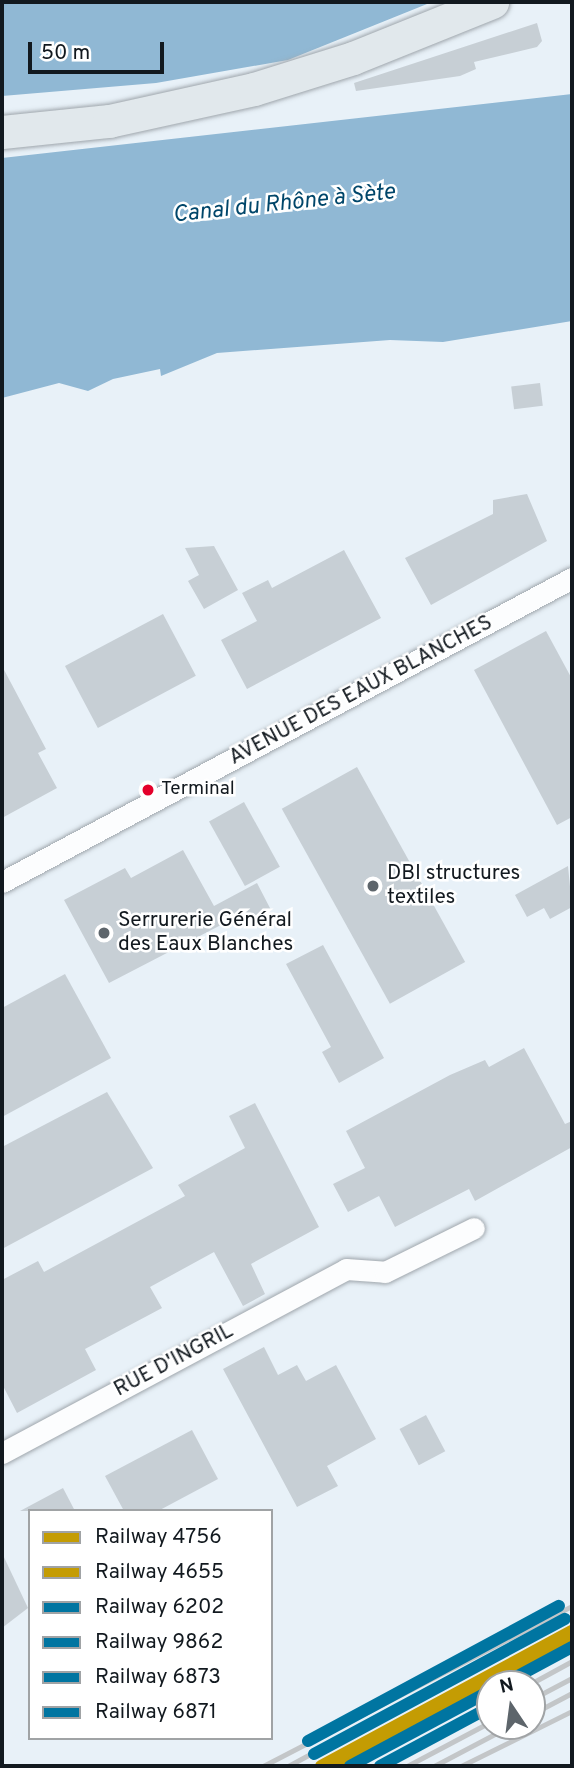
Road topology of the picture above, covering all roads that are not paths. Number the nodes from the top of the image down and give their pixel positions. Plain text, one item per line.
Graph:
1 (492, 2) edge
2 (2, 132) edge
3 (572, 578) edge
4 (2, 882) edge
5 (474, 1228) dead end
6 (2, 1453) edge

1 - 2 main road
3 - 4 street, AVENUE DES EAUX BLANCHES
5 - 6 street, RUE D'INGRIL

